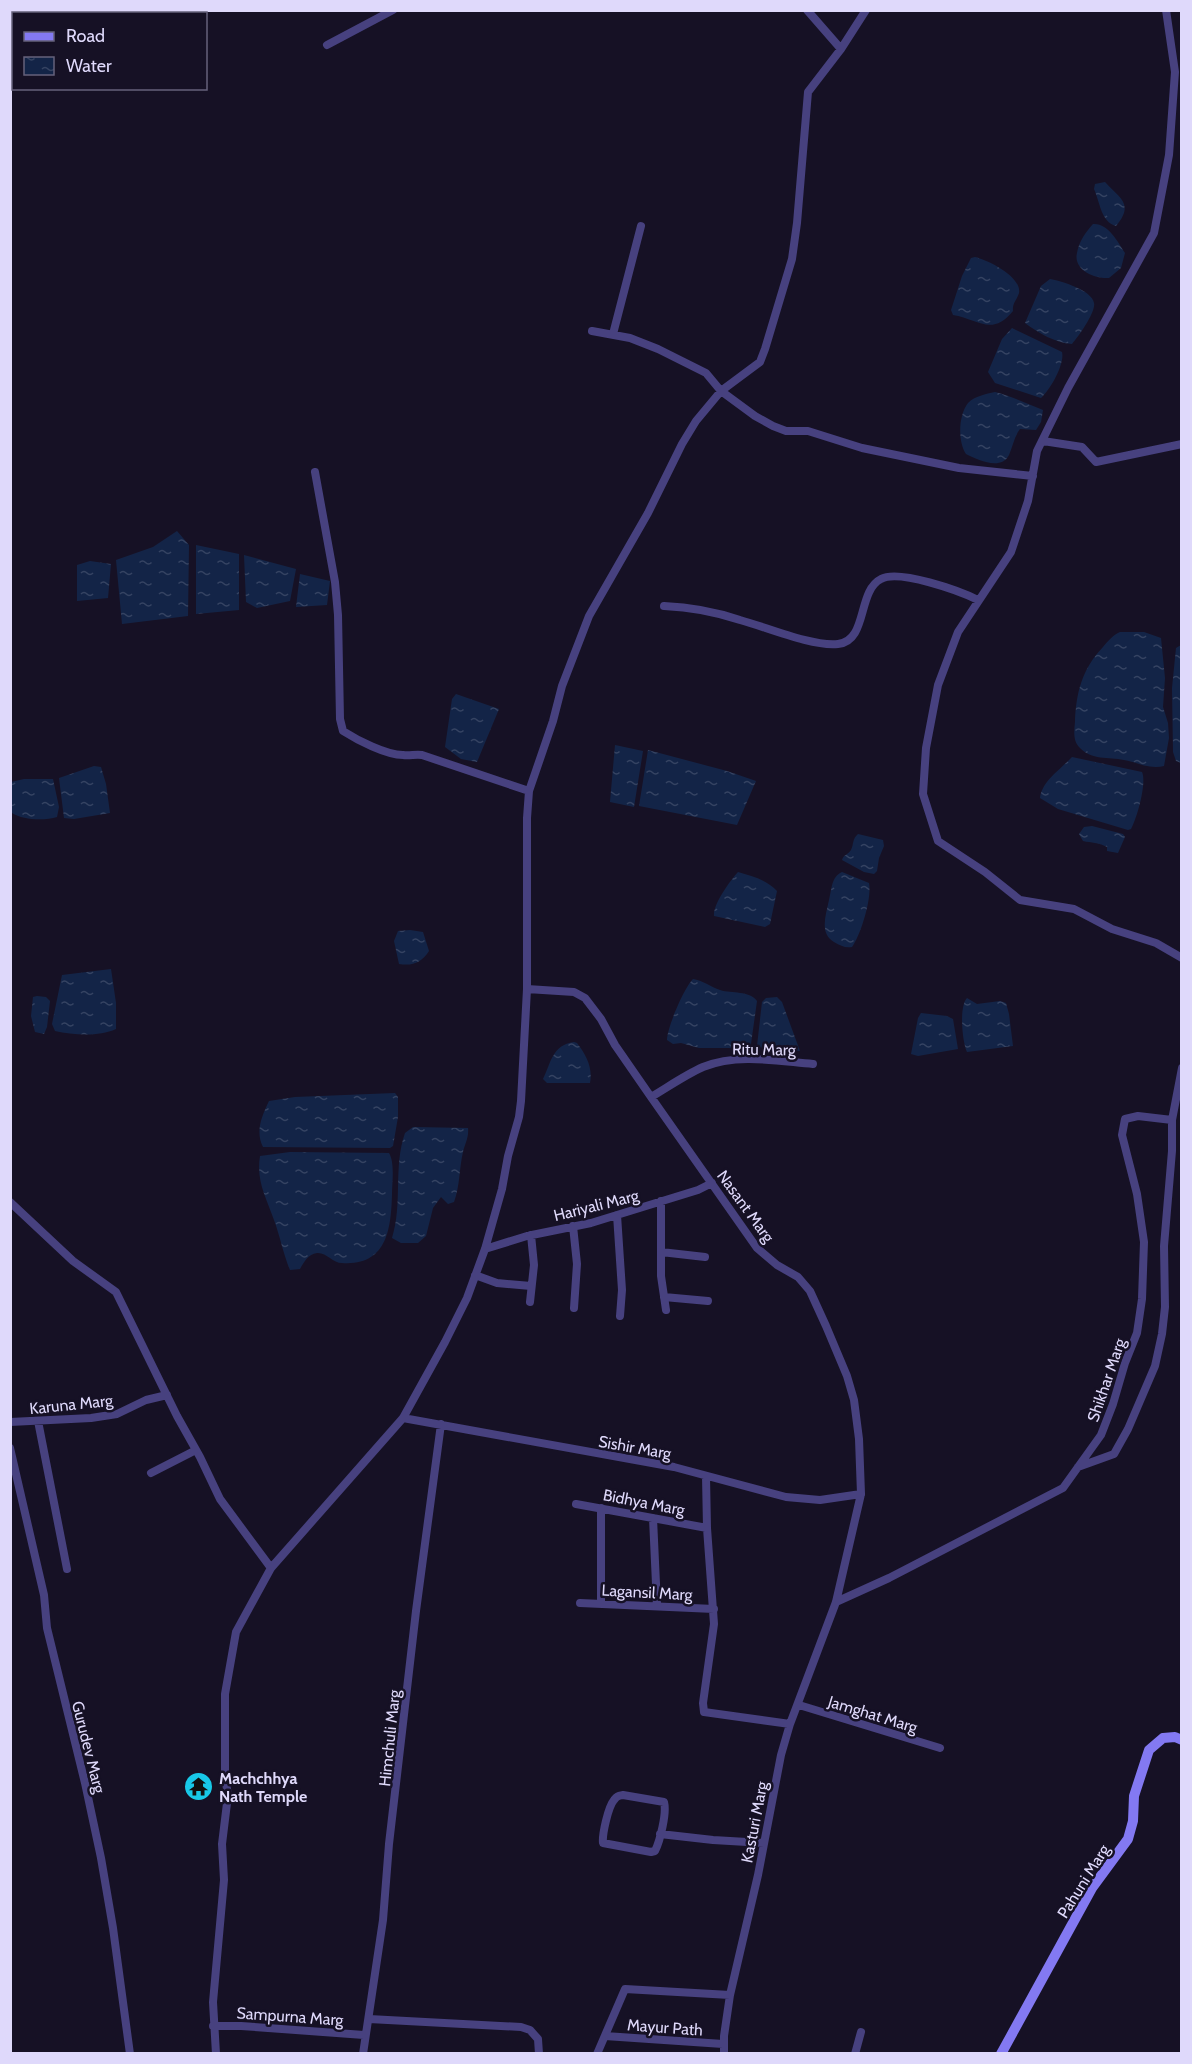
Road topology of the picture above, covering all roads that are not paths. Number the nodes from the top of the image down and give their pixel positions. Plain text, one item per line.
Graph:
1 (393, 10) edge
2 (807, 10) edge
3 (867, 10) edge
4 (1166, 10) edge
5 (327, 45) dead end
6 (841, 49) junction
7 (641, 226) dead end
8 (591, 332) dead end
9 (612, 334) junction
10 (721, 391) junction
11 (1043, 441) junction
12 (1182, 444) edge
13 (315, 472) dead end
14 (1033, 476) junction
15 (978, 600) junction
16 (664, 606) dead end
17 (529, 791) junction
18 (1182, 958) edge
19 (527, 989) junction
20 (813, 1064) dead end
21 (1182, 1068) edge
22 (651, 1097) junction
23 (1172, 1120) junction
24 (712, 1183) junction
25 (661, 1201) junction
26 (10, 1202) edge
27 (616, 1215) junction
28 (573, 1226) junction
29 (531, 1235) junction
30 (485, 1249) junction
31 (661, 1252) junction
32 (705, 1257) dead end
33 (475, 1275) junction
34 (531, 1286) junction
35 (664, 1297) junction
36 (708, 1301) dead end
37 (530, 1302) dead end
38 (574, 1308) dead end
39 (666, 1310) dead end
40 (620, 1316) dead end
41 (167, 1395) junction
42 (403, 1418) junction
43 (38, 1421) junction
44 (10, 1422) edge
45 (441, 1424) junction
46 (10, 1448) edge
47 (196, 1450) junction
48 (1078, 1467) junction
49 (151, 1473) dead end
50 (706, 1476) junction
51 (861, 1494) junction
52 (576, 1504) dead end
53 (601, 1508) junction
54 (652, 1518) junction
55 (707, 1528) junction
56 (271, 1568) junction
57 (67, 1569) dead end
58 (836, 1602) junction
59 (580, 1603) dead end
60 (601, 1603) junction
61 (657, 1606) junction
62 (714, 1609) junction
63 (799, 1705) junction
64 (790, 1724) junction
65 (1182, 1740) edge
66 (940, 1748) dead end
67 (660, 1834) junction
68 (764, 1843) junction
69 (730, 1995) junction
70 (369, 2019) junction
71 (213, 2026) junction
72 (861, 2032) dead end
73 (364, 2035) junction
74 (604, 2036) junction
75 (723, 2044) junction
76 (130, 2054) edge
77 (216, 2054) edge
78 (363, 2054) edge
79 (539, 2054) edge
80 (597, 2054) edge
81 (724, 2054) edge
82 (855, 2054) edge
83 (1001, 2054) edge

1 - 5 street
2 - 6 street
3 - 6 street
4 - 11 street
6 - 10 street
7 - 9 street
8 - 9 street
9 - 10 street
10 - 14 street
10 - 17 street
11 - 12 street
11 - 14 street
13 - 17 street
14 - 15 street
15 - 16 street
15 - 18 street
17 - 19 street
19 - 22 street, Nasant Marg
19 - 30 street
20 - 22 street, Ritu Marg
21 - 23 street
22 - 24 street, Nasant Marg
23 - 48 street
23 - 48 street, Shikhar Marg
24 - 25 street, Hariyali Marg
24 - 51 street, Nasant Marg
25 - 27 street, Hariyali Marg
25 - 31 street
26 - 41 street
27 - 28 street, Hariyali Marg
27 - 40 street
28 - 29 street, Hariyali Marg
28 - 38 street
29 - 30 street, Hariyali Marg
29 - 34 street
30 - 33 street
31 - 32 street
31 - 35 street
33 - 34 street
33 - 42 street
34 - 37 street
35 - 36 street
35 - 39 street
41 - 43 street, Karuna Marg
41 - 47 street
42 - 45 street, Sishir Marg
42 - 56 street
43 - 44 street, Karuna Marg
43 - 57 street
45 - 50 street, Sishir Marg
45 - 70 street, Himchuli Marg
46 - 76 street, Gurudev Marg
47 - 49 street
47 - 56 street
48 - 58 street, Shikhar Marg
50 - 51 street, Sishir Marg
50 - 55 street
51 - 58 street, Nasant Marg
52 - 53 street, Bidhya Marg
53 - 54 street, Bidhya Marg
53 - 60 street
54 - 55 street, Bidhya Marg
54 - 61 street
55 - 62 street
56 - 71 street
58 - 63 street, Kasturi Marg
59 - 60 street, Lagansil Marg
60 - 61 street, Lagansil Marg
61 - 62 street, Lagansil Marg
62 - 64 street
63 - 64 street, Kasturi Marg
63 - 66 street, Jamghat Marg
64 - 68 street, Kasturi Marg
65 - 83 street, Pahuni Marg
67 - 67 street
67 - 68 street
68 - 69 street, Kasturi Marg
69 - 74 street
69 - 75 street, Kasturi Marg
70 - 73 street, Himchuli Marg
70 - 79 street
71 - 73 street, Sampurna Marg
71 - 77 street
72 - 82 street
73 - 78 street, Himchuli Marg
74 - 75 street, Mayur Path
74 - 80 street
75 - 81 street, Kasturi Marg

